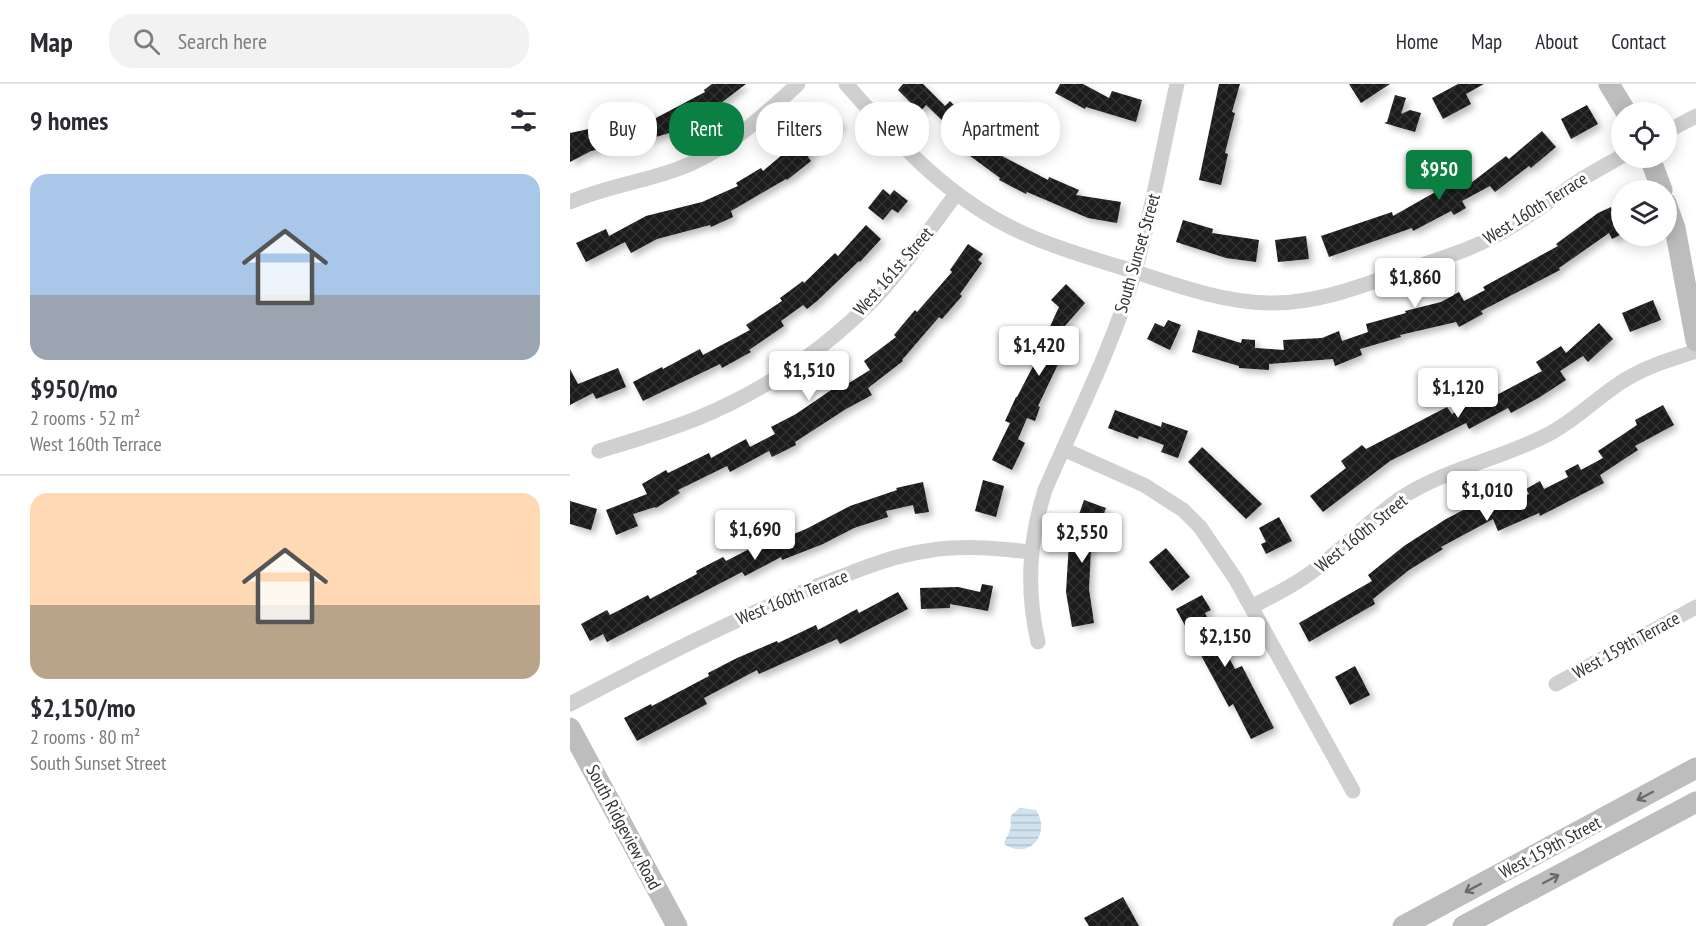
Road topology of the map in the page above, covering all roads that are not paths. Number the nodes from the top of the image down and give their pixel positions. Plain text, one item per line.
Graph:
1 (798, 84) edge
2 (846, 84) edge
3 (1177, 84) edge
4 (1609, 84) edge
5 (1620, 102) edge
6 (1696, 116) edge
7 (1677, 126) edge
8 (1611, 162) edge
9 (956, 194) junction
10 (570, 201) edge
11 (1677, 239) edge
12 (1135, 272) junction
13 (1696, 341) edge
14 (1696, 351) edge
15 (1063, 449) junction
16 (599, 451) dead end
17 (1031, 552) junction
18 (1251, 607) junction
19 (1696, 607) edge
20 (1038, 642) dead end
21 (1556, 684) dead end
22 (570, 704) edge
23 (570, 728) edge
24 (1696, 768) edge
25 (1353, 791) dead end
26 (1696, 802) edge
27 (677, 926) edge
28 (1403, 926) edge
29 (1462, 926) edge

1 - 10 street
2 - 9 street, West 160th Terrace
3 - 12 street, South Sunset Street
4 - 5 main road
6 - 7 street
8 - 12 street, West 160th Terrace
9 - 12 street, West 160th Terrace
9 - 16 street, West 161st Street
11 - 13 main road
12 - 15 street, South Sunset Street
14 - 18 street, West 160th Street
15 - 17 street, South Sunset Street
15 - 18 street
17 - 20 street, South Sunset Street
17 - 22 street, West 160th Terrace
18 - 25 street
19 - 21 street, West 159th Terrace
23 - 27 main road, South Ridgeview Road
24 -> 28 main road, West 159th Street
29 -> 26 main road, West 159th Street

